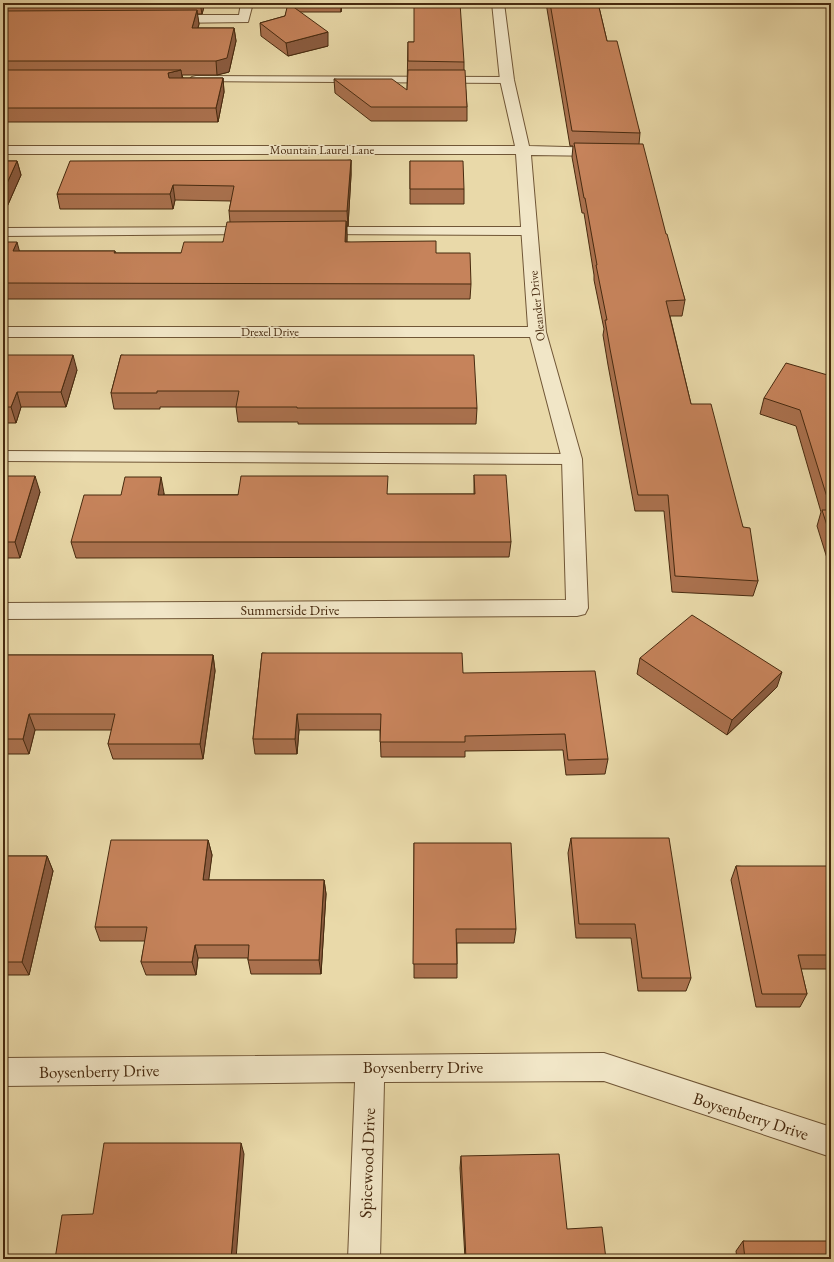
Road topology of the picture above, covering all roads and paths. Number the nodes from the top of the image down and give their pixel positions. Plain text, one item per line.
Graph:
1 (247, 3) edge
2 (498, 3) edge
3 (158, 19) edge
4 (187, 79) edge
5 (506, 80) junction
6 (3, 150) edge
7 (523, 150) junction
8 (618, 153) edge
9 (266, 231) edge
10 (306, 231) edge
11 (530, 231) junction
12 (3, 232) edge
13 (3, 332) edge
14 (537, 332) junction
15 (3, 456) edge
16 (572, 459) junction
17 (577, 608) joint
18 (3, 611) edge
19 (370, 1068) junction
20 (3, 1072) edge
21 (831, 1142) edge
22 (364, 1259) edge

1 - 3 street
2 - 5 street, Oleander Drive
4 - 5 lane
5 - 7 street, Oleander Drive
6 - 7 street, Mountain Laurel Lane
7 - 8 street, Mountain Laurel Lane
7 - 11 street, Oleander Drive
9 - 12 lane
10 - 11 lane
11 - 14 street, Oleander Drive
13 - 14 street, Drexel Drive
14 - 16 street, Oleander Drive
15 - 16 lane
16 - 17 street, Oleander Drive
17 - 18 street, Summerside Drive
19 - 20 street, Boysenberry Drive
19 - 21 street, Boysenberry Drive
19 - 22 street, Spicewood Drive

